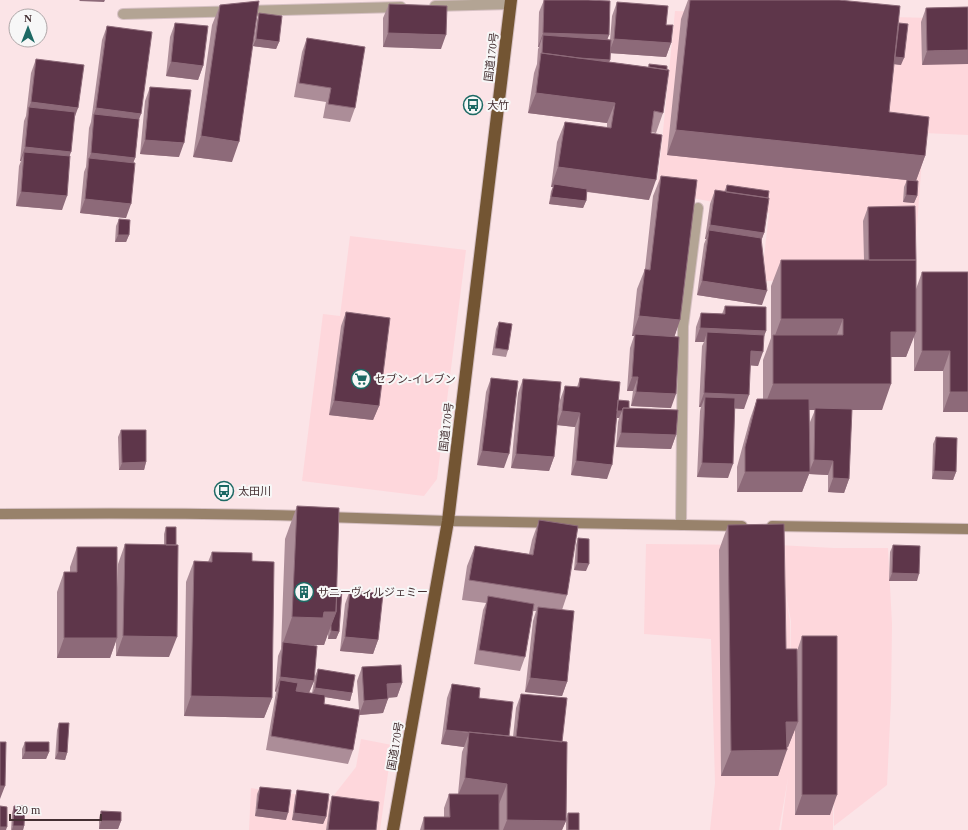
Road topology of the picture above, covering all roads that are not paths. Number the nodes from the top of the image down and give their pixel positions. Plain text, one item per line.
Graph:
1 (511, 2) edge
2 (408, 7) edge
3 (424, 7) edge
4 (123, 14) dead end
5 (698, 208) edge
6 (0, 514) edge
7 (448, 520) junction
8 (681, 525) junction
9 (968, 529) edge
10 (393, 830) edge

1 - 3 street
1 - 7 highway, 国道170号
2 - 4 street
5 - 8 street
6 - 7 street
7 - 8 street
7 - 10 highway, 国道170号
8 - 9 street

